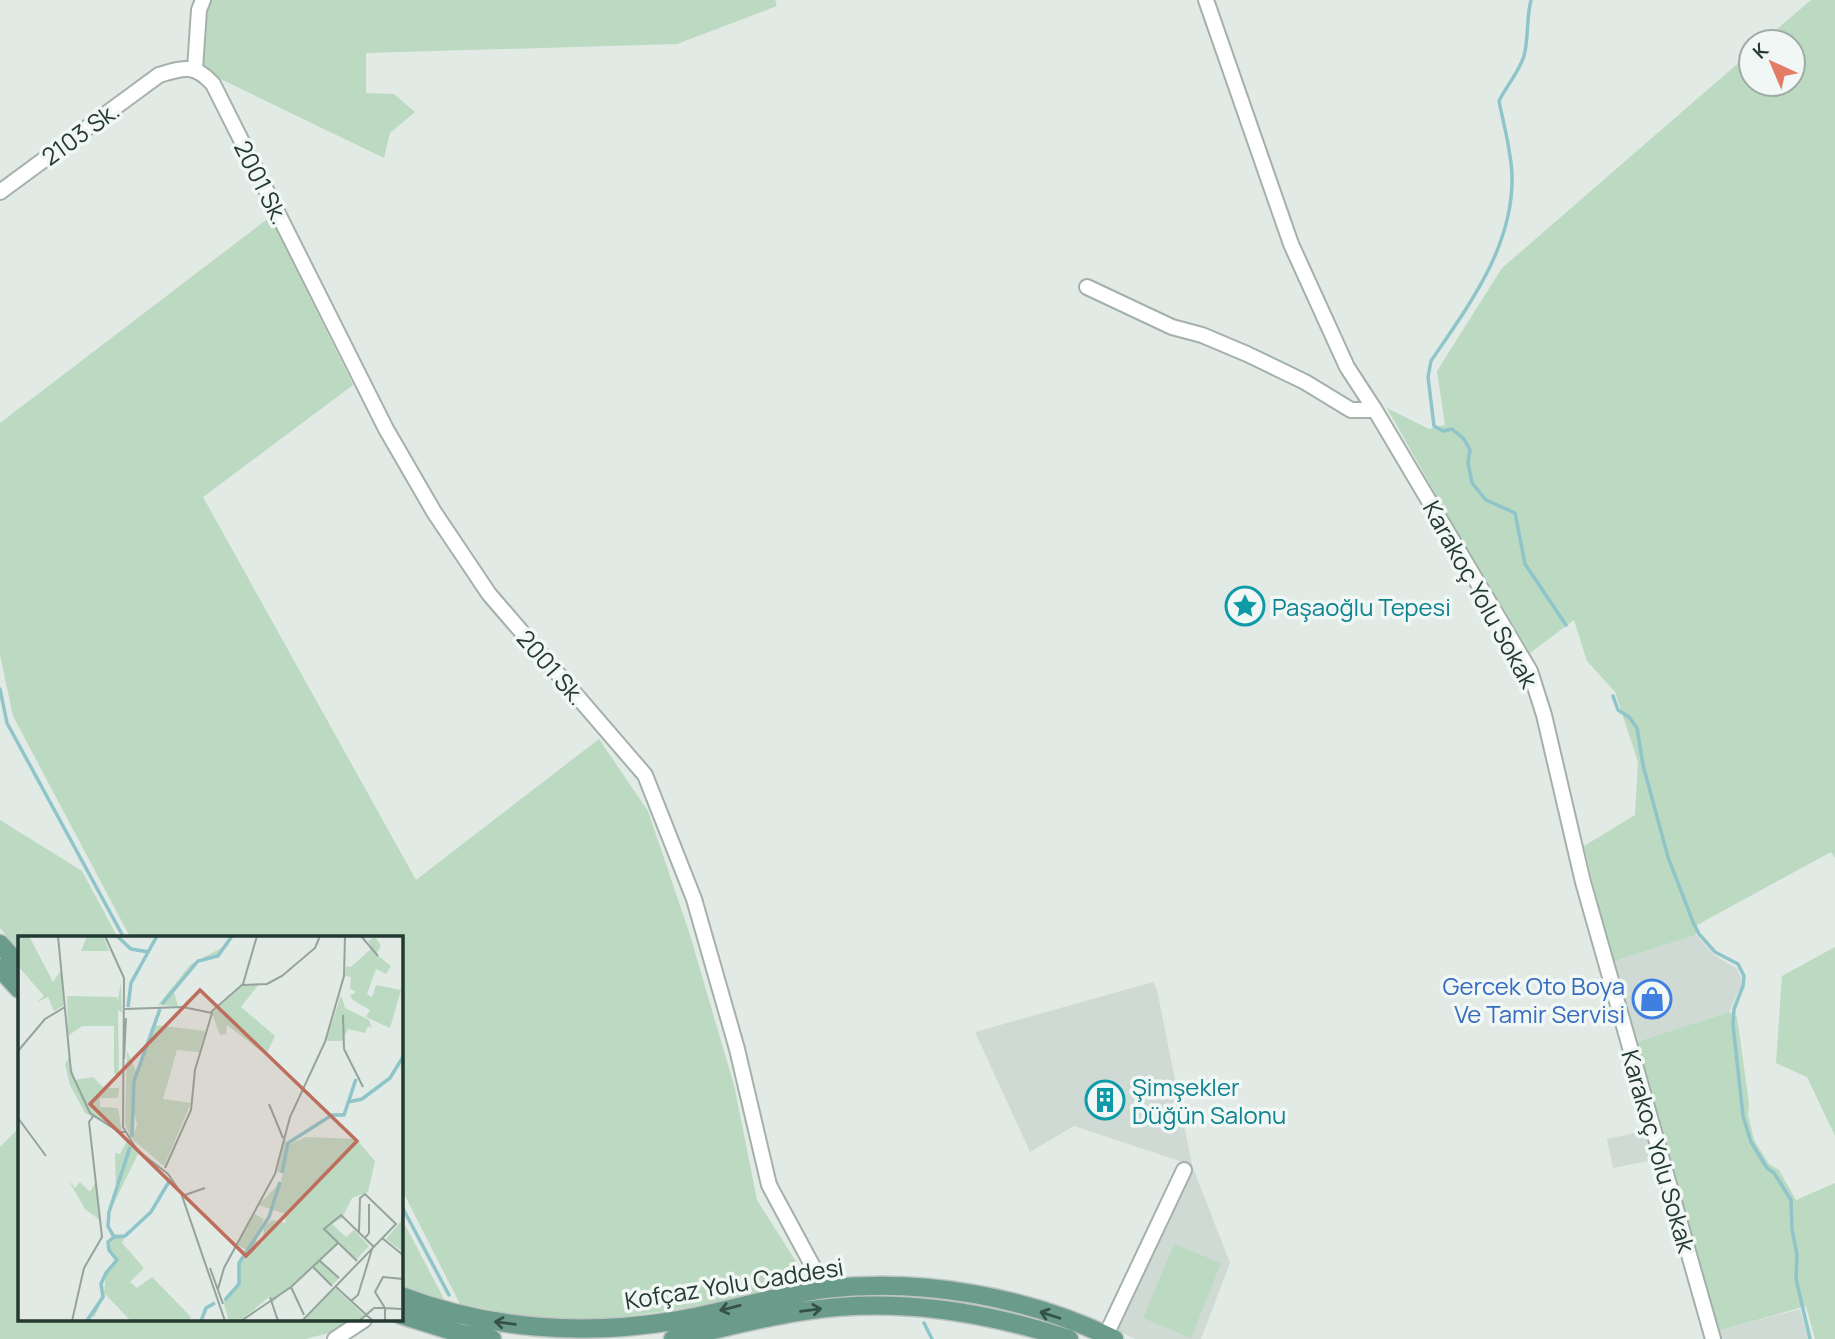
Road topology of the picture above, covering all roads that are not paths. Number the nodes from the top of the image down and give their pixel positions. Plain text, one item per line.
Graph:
1 (202, 0) edge
2 (1206, 0) edge
3 (199, 71) junction
4 (0, 192) edge
5 (1087, 287) dead end
6 (1375, 410) junction
7 (0, 944) edge
8 (18, 964) edge
9 (0, 968) edge
10 (18, 988) edge
11 (1184, 1170) dead end
12 (825, 1289) junction
13 (402, 1296) edge
14 (402, 1315) edge
15 (362, 1322) edge
16 (1110, 1337) edge
17 (335, 1339) edge
18 (492, 1339) edge
19 (673, 1339) edge
20 (1069, 1339) edge
21 (1713, 1339) edge

1 - 3 street
2 - 6 street, Karakoç Yolu Sokak
3 - 4 street, 2103 Sk.
3 - 12 street, 2001 Sk.
5 - 6 street
6 - 21 street, Karakoç Yolu Sokak
7 - 8 main road
9 - 10 main road
11 - 16 street
12 -> 13 main road, Kofçaz Yolu Caddesi
16 -> 12 main road, Kofçaz Yolu Caddesi
14 - 18 main road
15 - 17 street
19 -> 20 main road, Kofçaz Yolu Caddesi

